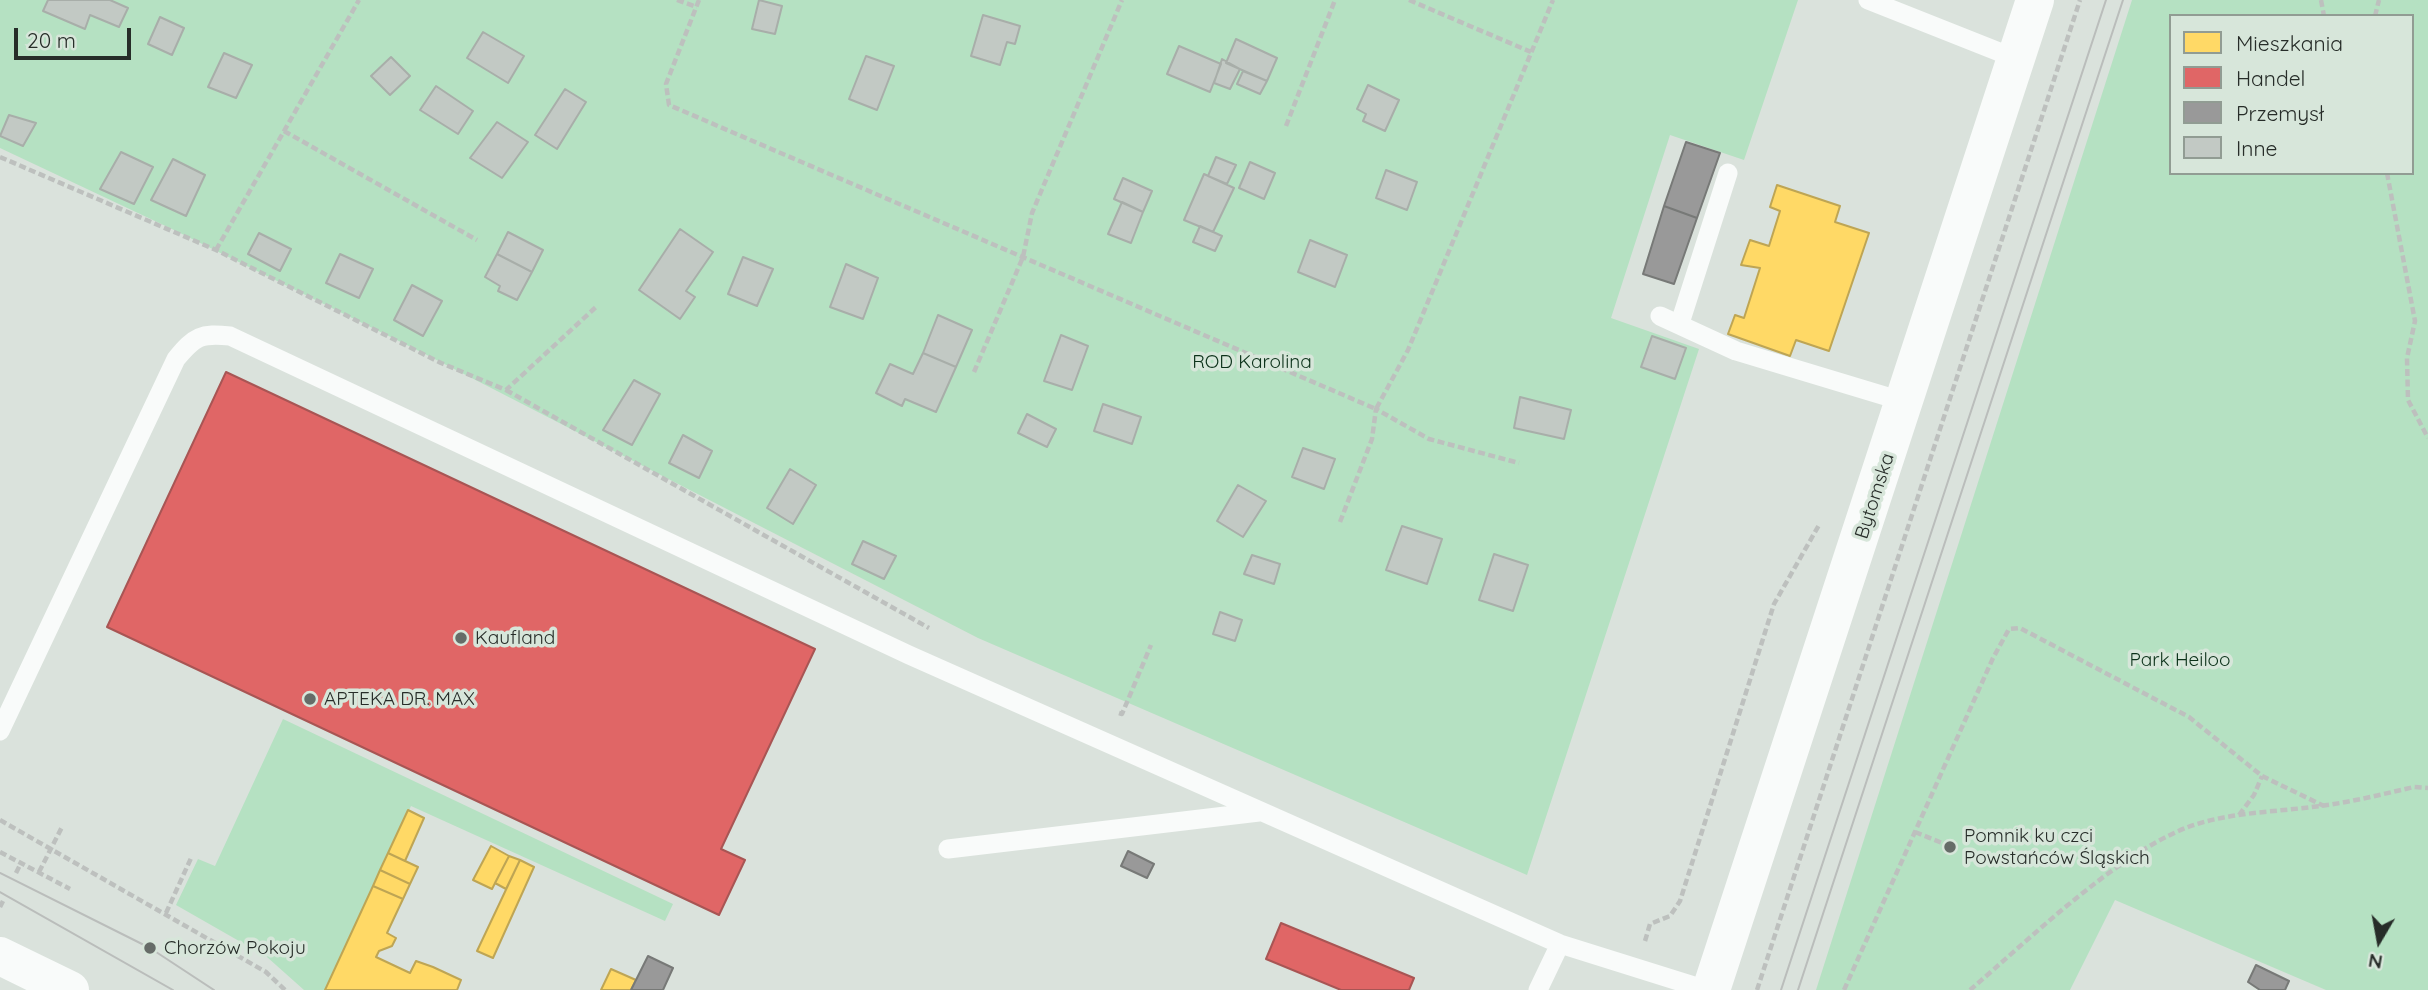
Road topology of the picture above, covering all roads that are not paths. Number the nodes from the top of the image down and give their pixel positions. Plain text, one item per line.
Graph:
1 (1868, 0) edge
2 (2035, 0) edge
3 (2017, 59) junction
4 (1728, 173) dead end
5 (1660, 316) dead end
6 (1681, 323) junction
7 (1906, 402) junction
8 (0, 731) edge
9 (1260, 811) junction
10 (948, 849) dead end
11 (1560, 944) junction
12 (0, 956) edge
13 (70, 990) edge
14 (1538, 990) edge
15 (1709, 990) edge

1 - 3 lane
2 - 3 main road, Bytomska
3 - 7 main road, Bytomska
4 - 6 lane
5 - 6 lane
6 - 7 lane
7 - 15 main road, Bytomska
8 - 9 lane
9 - 10 lane
9 - 11 lane
11 - 14 lane
11 - 15 lane
12 - 13 main road

